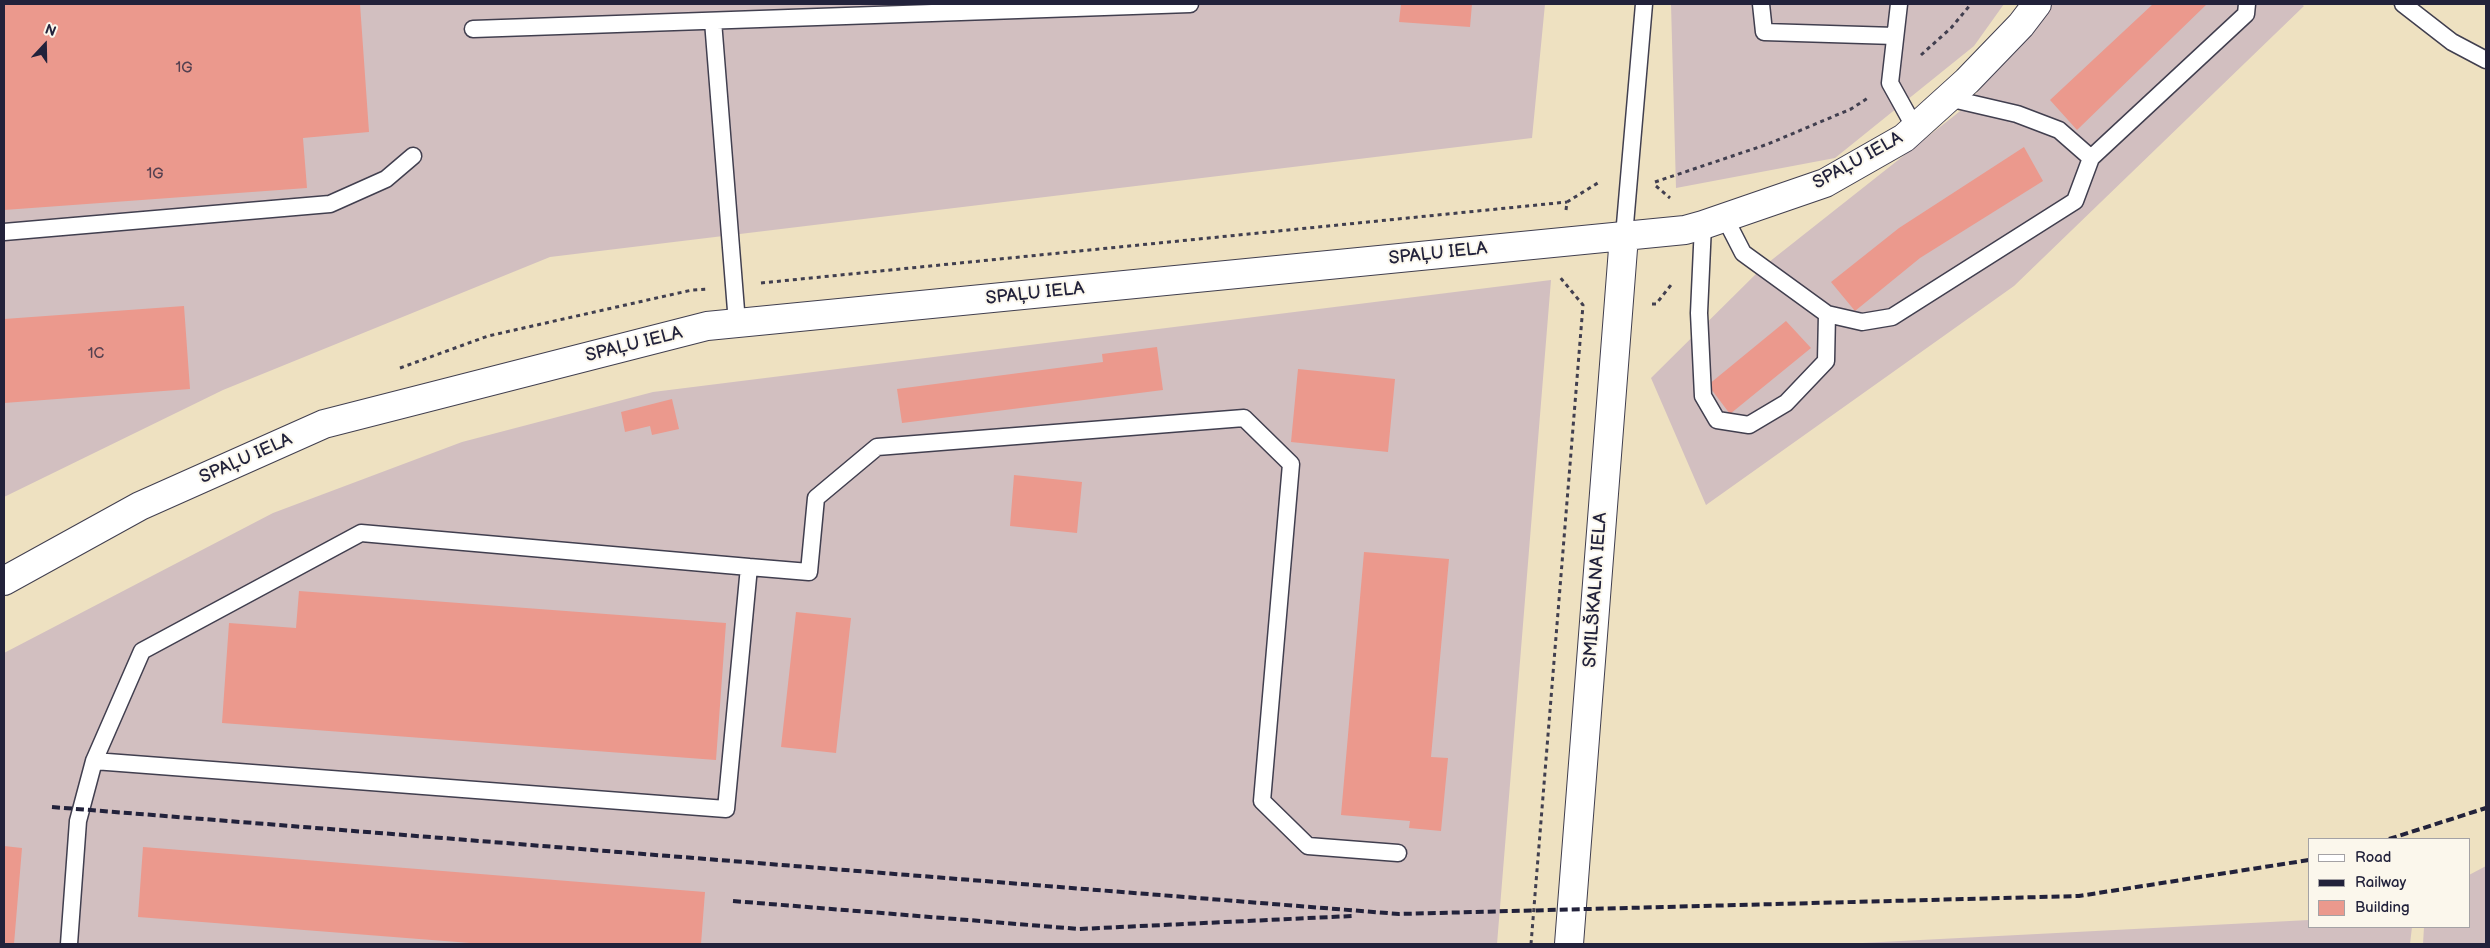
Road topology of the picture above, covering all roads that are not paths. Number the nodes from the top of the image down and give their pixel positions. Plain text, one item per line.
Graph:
1 (1190, 4) edge
2 (1644, 4) edge
3 (1761, 4) edge
4 (1899, 4) edge
5 (2037, 4) edge
6 (2247, 4) edge
7 (2403, 4) edge
8 (713, 21) junction
9 (473, 29) dead end
10 (1895, 36) junction
11 (2486, 60) edge
12 (1948, 98) junction
13 (1915, 128) junction
14 (412, 156) dead end
15 (2091, 158) junction
16 (1714, 221) junction
17 (4, 232) edge
18 (1624, 236) junction
19 (1827, 314) junction
20 (737, 323) junction
21 (749, 567) junction
22 (4, 581) edge
23 (94, 761) junction
24 (1398, 853) dead end
25 (69, 944) edge
26 (1569, 944) edge

1 - 8 lane
2 - 18 lane
3 - 10 lane
4 - 10 lane
5 - 12 street, SPAĻU IELA
6 - 15 lane
7 - 11 lane
8 - 9 lane
8 - 20 lane
10 - 13 lane
12 - 13 street, SPAĻU IELA
12 - 15 lane
13 - 16 street, SPAĻU IELA
14 - 17 lane
15 - 19 lane
16 - 18 street, SPAĻU IELA
16 - 19 lane
16 - 19 lane
18 - 20 street, SPAĻU IELA
18 - 26 street, SMILŠKALNA IELA
20 - 22 street, SPAĻU IELA
21 - 23 lane
21 - 23 lane
21 - 24 lane
23 - 25 lane

